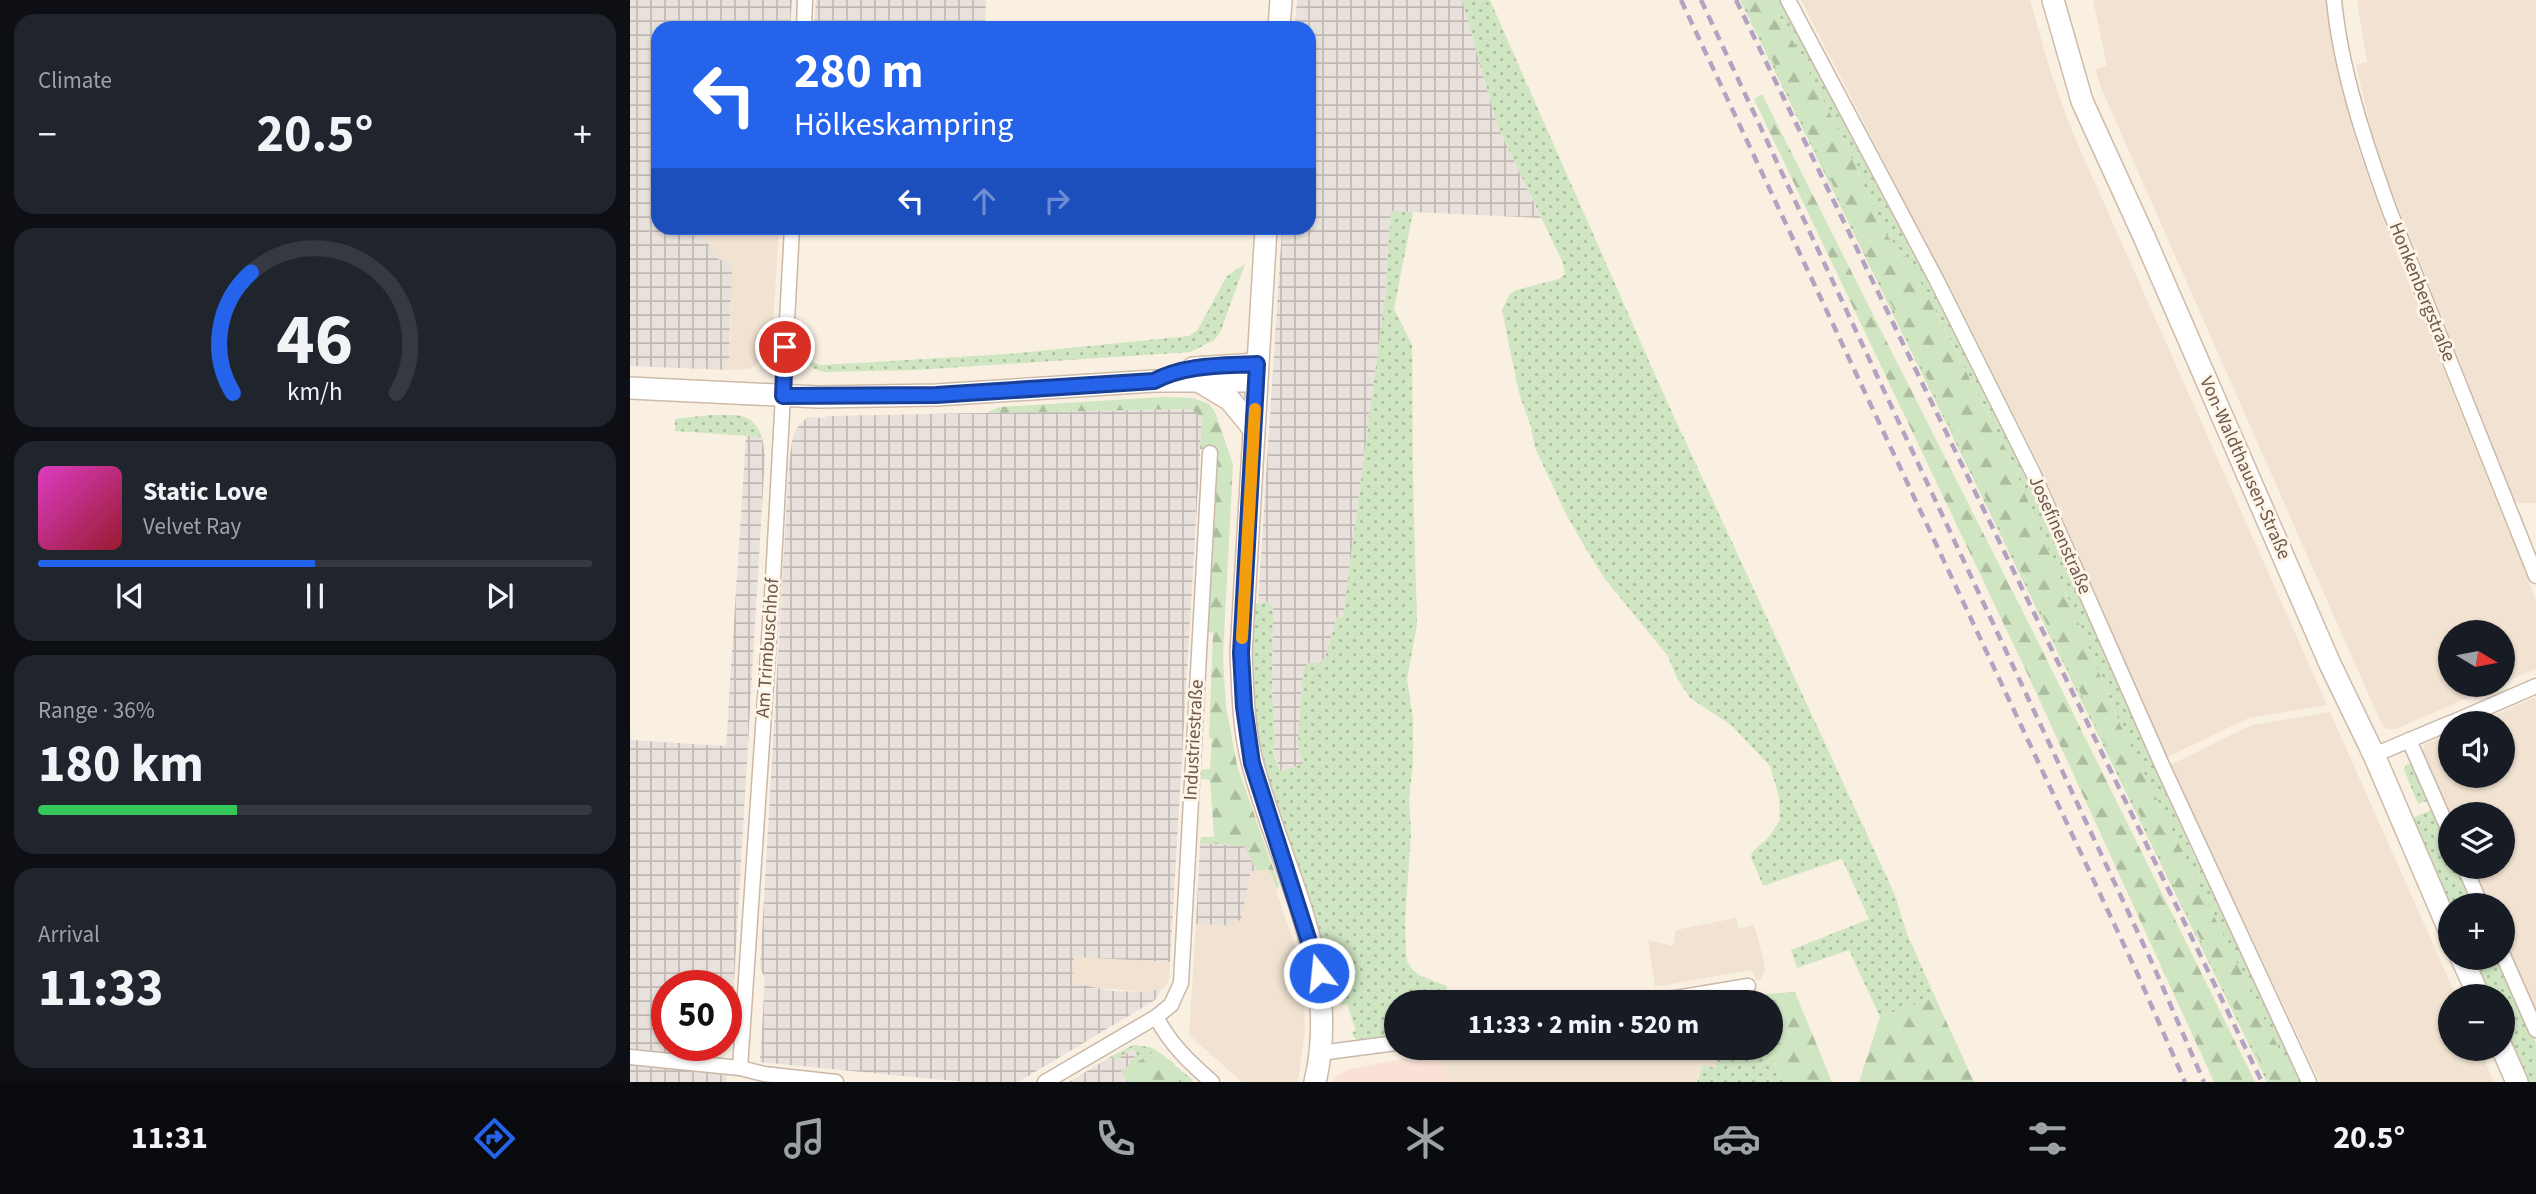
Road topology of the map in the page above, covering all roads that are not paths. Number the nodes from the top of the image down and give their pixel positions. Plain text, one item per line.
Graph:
1 (805, 0) edge
2 (1281, 0) edge
3 (1788, 0) edge
4 (2053, 0) edge
5 (2334, 0) edge
6 (804, 21) edge
7 (1280, 21) edge
8 (792, 235) edge
9 (1266, 235) edge
10 (1257, 372) junction
11 (1154, 381) junction
12 (1197, 381) junction
13 (630, 388) edge
14 (783, 396) junction
15 (1253, 428) junction
16 (1210, 453) dead end
17 (2536, 576) edge
18 (2536, 686) edge
19 (2478, 711) edge
20 (2438, 728) edge
21 (2409, 740) junction
22 (2374, 755) junction
23 (2438, 806) edge
24 (2438, 904) edge
25 (2510, 970) edge
26 (1748, 986) dead end
27 (1724, 990) edge
28 (1156, 1017) junction
29 (2536, 1030) edge
30 (1384, 1044) edge
31 (1320, 1053) junction
32 (630, 1057) edge
33 (2508, 1061) edge
34 (740, 1068) junction
35 (836, 1082) edge
36 (1045, 1082) edge
37 (1212, 1082) edge
38 (1315, 1082) edge
39 (2309, 1082) edge
40 (2517, 1082) edge

1 - 6 street
2 - 7 main road
3 - 39 street, Josefinenstraße
4 - 22 main road, Von-Waldthausen-Straße
5 - 17 street, Honkenbergstraße
8 - 14 street, Am Trimbuschhof
9 - 10 main road
10 - 11 main road
10 - 12 main road
10 - 15 main road
11 - 12 main road
11 - 14 main road
12 - 15 main road
13 - 14 main road
14 - 34 street, Am Trimbuschhof
15 - 31 main road
16 - 28 street, Industriestraße
18 - 19 street
20 - 21 street
21 - 22 street
21 - 23 street
22 - 24 main road, Von-Waldthausen-Straße
25 - 29 street
26 - 27 street
28 - 36 street, Industriestraße
28 - 37 street
30 - 31 street
31 - 38 main road
32 - 34 street
33 - 40 main road
34 - 35 street

